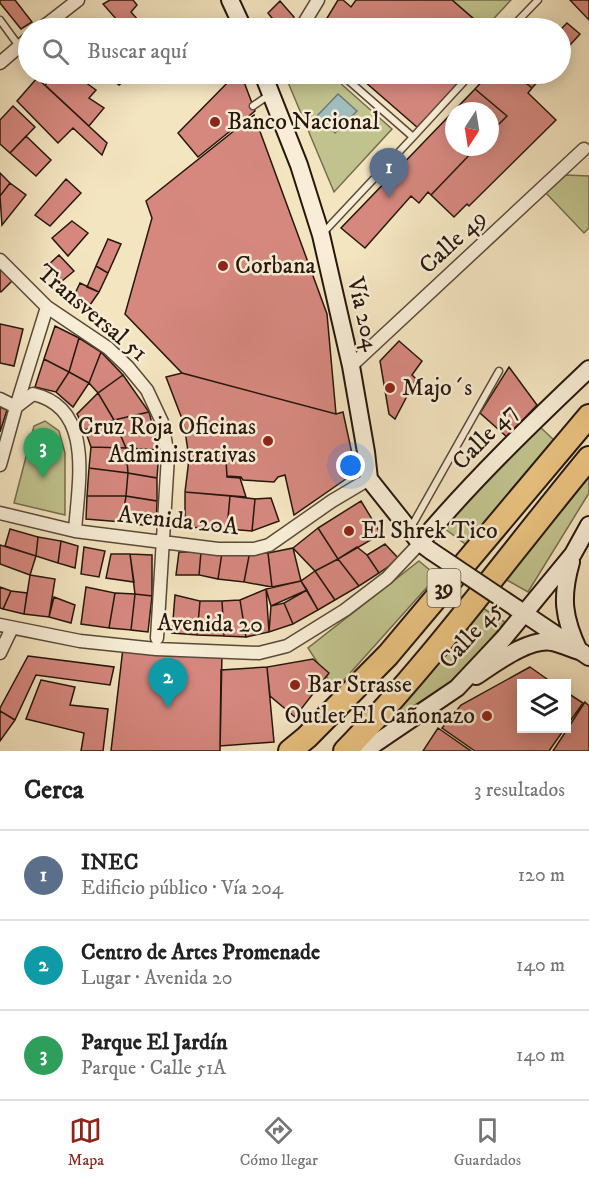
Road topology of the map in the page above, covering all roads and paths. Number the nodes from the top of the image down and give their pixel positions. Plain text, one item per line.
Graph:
1 (230, 0) edge
2 (318, 0) edge
3 (538, 0) edge
4 (74, 1) edge
5 (54, 18) edge
6 (238, 18) edge
7 (307, 18) edge
8 (521, 18) edge
9 (0, 20) edge
10 (18, 37) edge
11 (18, 48) edge
12 (0, 63) edge
13 (267, 84) edge
14 (270, 84) edge
15 (352, 84) edge
16 (462, 84) edge
17 (253, 106) dead end
18 (413, 137) junction
19 (584, 149) dead end
20 (321, 235) junction
21 (0, 260) edge
22 (47, 307) junction
23 (351, 366) junction
24 (589, 369) edge
25 (499, 371) dead end
26 (0, 399) edge
27 (16, 407) junction
28 (589, 416) edge
29 (589, 458) edge
30 (0, 465) edge
31 (369, 479) junction
32 (0, 513) edge
33 (589, 525) edge
34 (75, 531) junction
35 (420, 541) junction
36 (162, 543) junction
37 (573, 555) junction
38 (520, 610) junction
39 (6, 627) edge
40 (157, 638) dead end
41 (0, 653) edge
42 (584, 654) edge
43 (457, 688) junction
44 (290, 751) edge
45 (345, 751) edge
46 (364, 751) edge

1 - 6 main road
2 - 7 street
3 - 8 lane
4 - 5 street
9 - 10 lane
11 - 12 street
13 - 17 lane
14 - 20 main road, Vía 204
15 - 18 lane
16 - 18 lane
18 - 20 lane
19 - 23 street, Calle 49
20 - 23 main road, Vía 204
21 - 22 street, Transversal 51
22 - 27 street
22 - 36 street, Transversal 51
23 - 31 main road, Vía 204
24 - 35 main road, Calle 47
25 - 35 lane
26 - 27 street
27 - 30 street
27 - 34 street
28 - 44 highway, 39
29 - 45 highway, 39
31 - 35 main road
31 - 36 street, Avenida 20A
32 - 34 street, Avenida 20A
33 - 37 main road, Calle 45
34 - 36 street, Avenida 20A
35 - 38 main road, bridge
35 - 39 street, Avenida 20
36 - 40 street, Transversal 51
37 - 38 main road, Calle 45
37 - 42 main road
38 - 42 main road
38 - 43 main road, Calle 45
39 - 41 street
42 - 43 main road
43 - 46 main road, Calle 45

